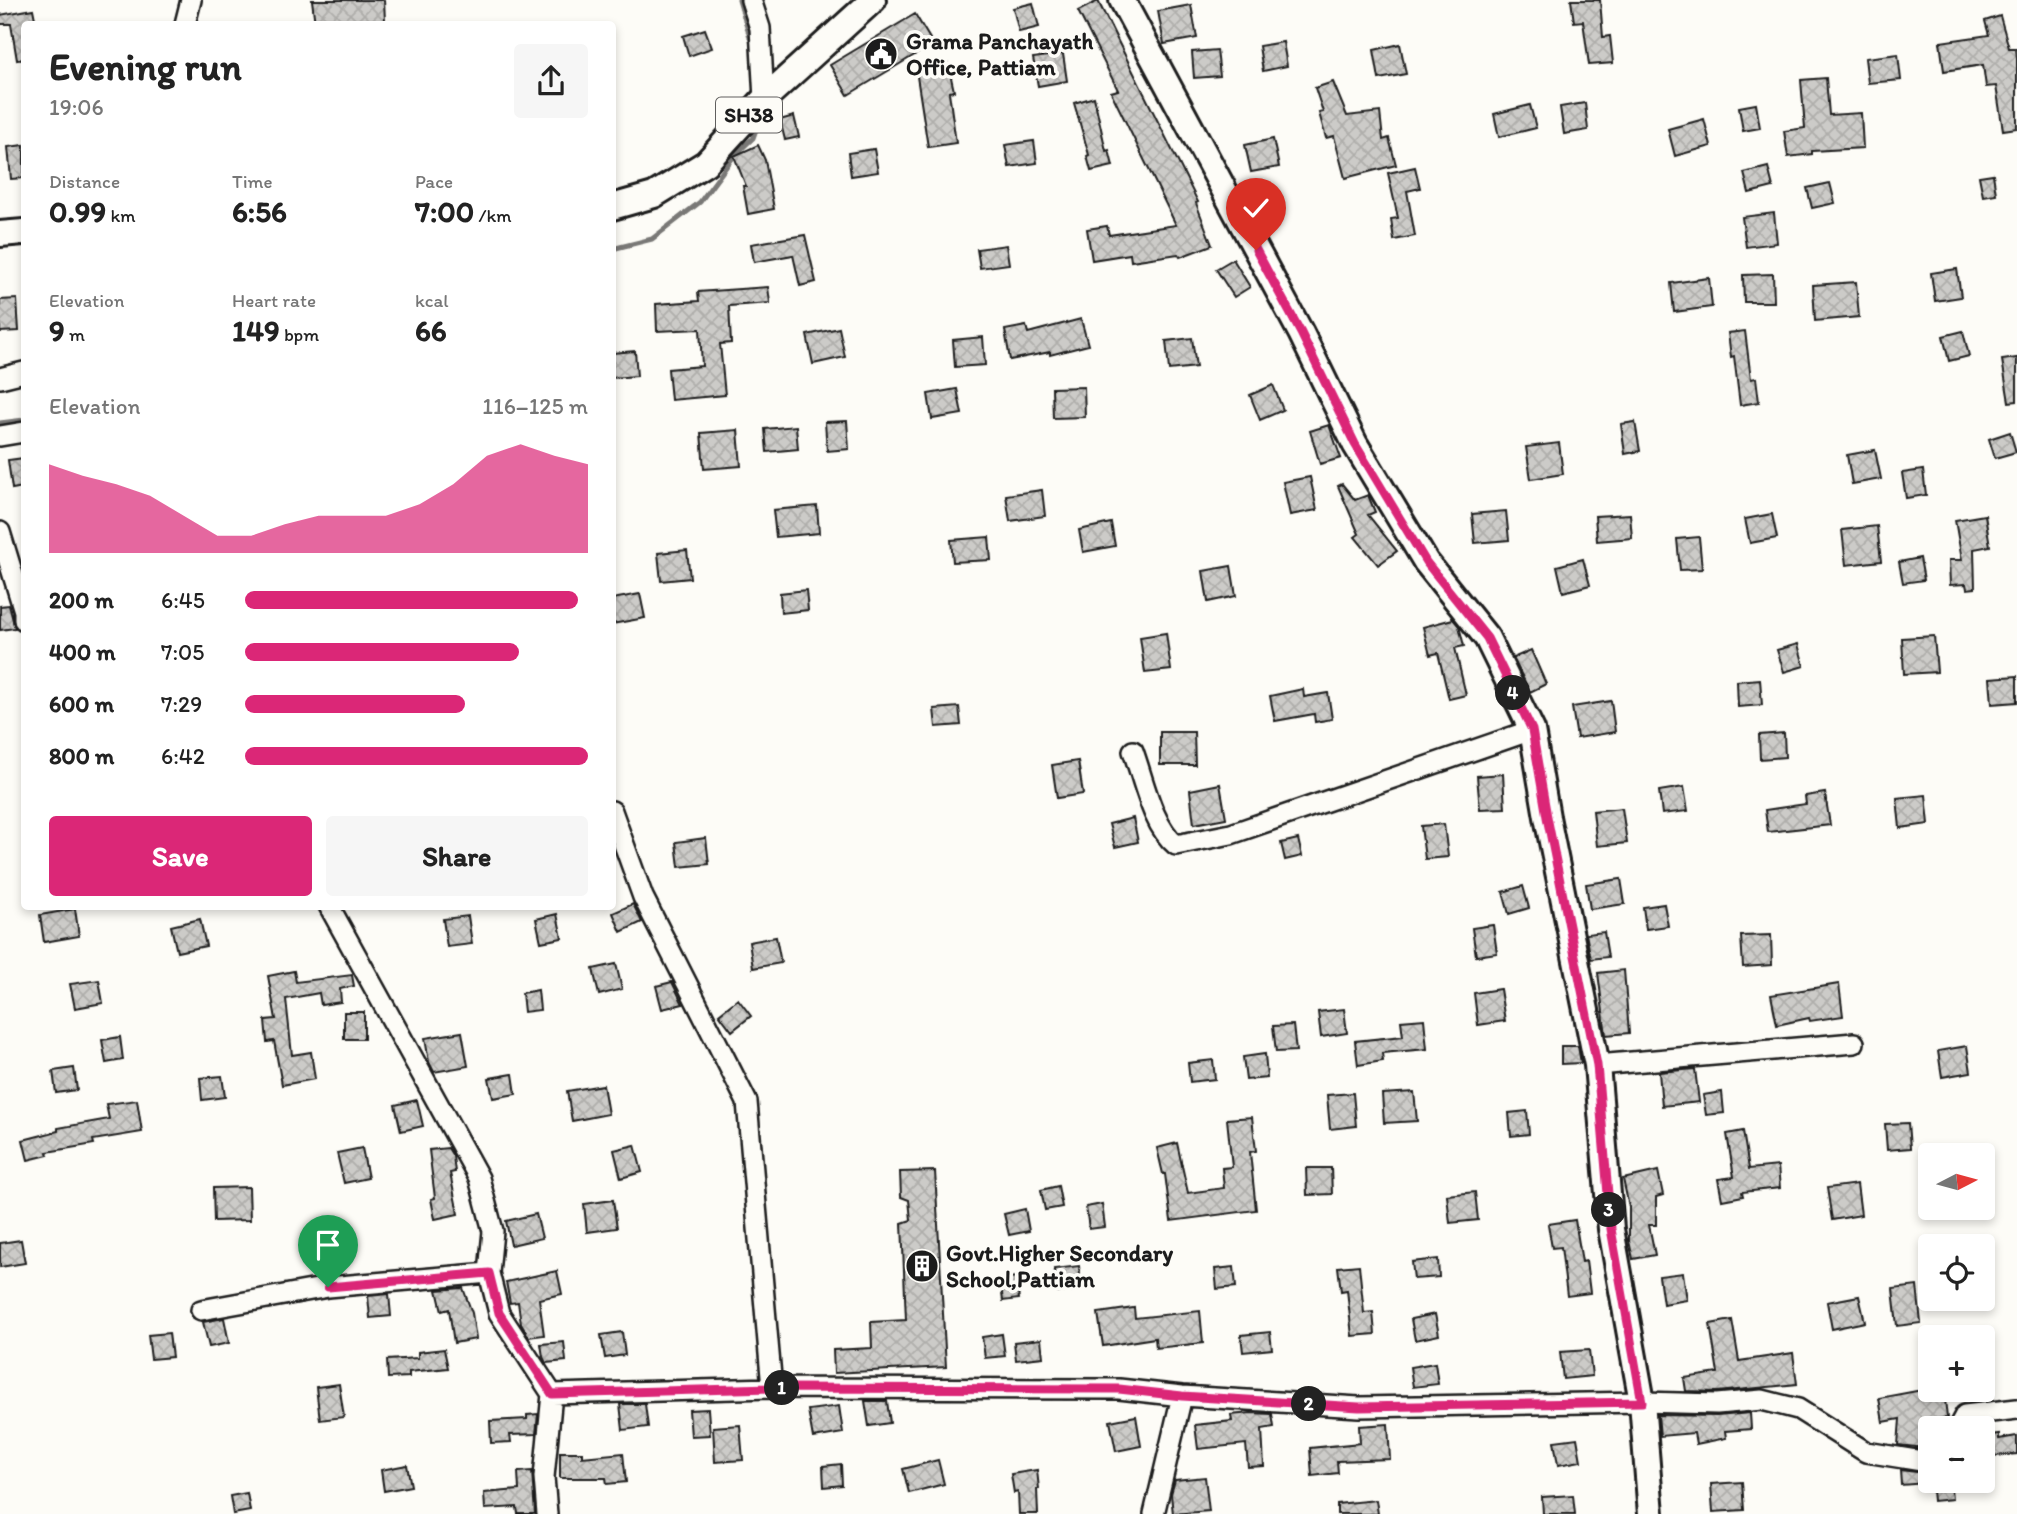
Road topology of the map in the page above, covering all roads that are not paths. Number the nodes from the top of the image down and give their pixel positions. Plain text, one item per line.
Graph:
1 (191, 0) edge
2 (751, 0) edge
3 (873, 0) edge
4 (1122, 0) edge
5 (187, 21) edge
6 (764, 99) junction
7 (616, 205) edge
8 (21, 232) edge
9 (0, 234) edge
10 (21, 373) edge
11 (0, 378) edge
12 (21, 432) edge
13 (0, 436) edge
14 (0, 532) edge
15 (21, 601) edge
16 (1532, 730) junction
17 (1133, 751) dead end
18 (616, 822) edge
19 (331, 910) edge
20 (1854, 1043) dead end
21 (1597, 1065) junction
22 (489, 1273) junction
23 (201, 1310) dead end
24 (772, 1388) junction
25 (552, 1394) junction
26 (1182, 1396) junction
27 (1642, 1402) junction
28 (2017, 1409) edge
29 (1964, 1416) edge
30 (1918, 1460) edge
31 (547, 1514) edge
32 (1154, 1514) edge
33 (1651, 1514) edge

1 - 5 street
2 - 6 street
3 - 6 main road, SH38
4 - 16 main road
6 - 7 main road, SH38
8 - 9 main road
10 - 11 street
12 - 13 street
14 - 15 street
16 - 17 street
16 - 21 main road
18 - 24 street
19 - 22 street
20 - 21 street
21 - 27 main road
22 - 23 street
22 - 25 street
24 - 25 street
24 - 26 street
25 - 31 street
26 - 27 street
26 - 32 street
27 - 30 street
27 - 33 main road
28 - 29 street

